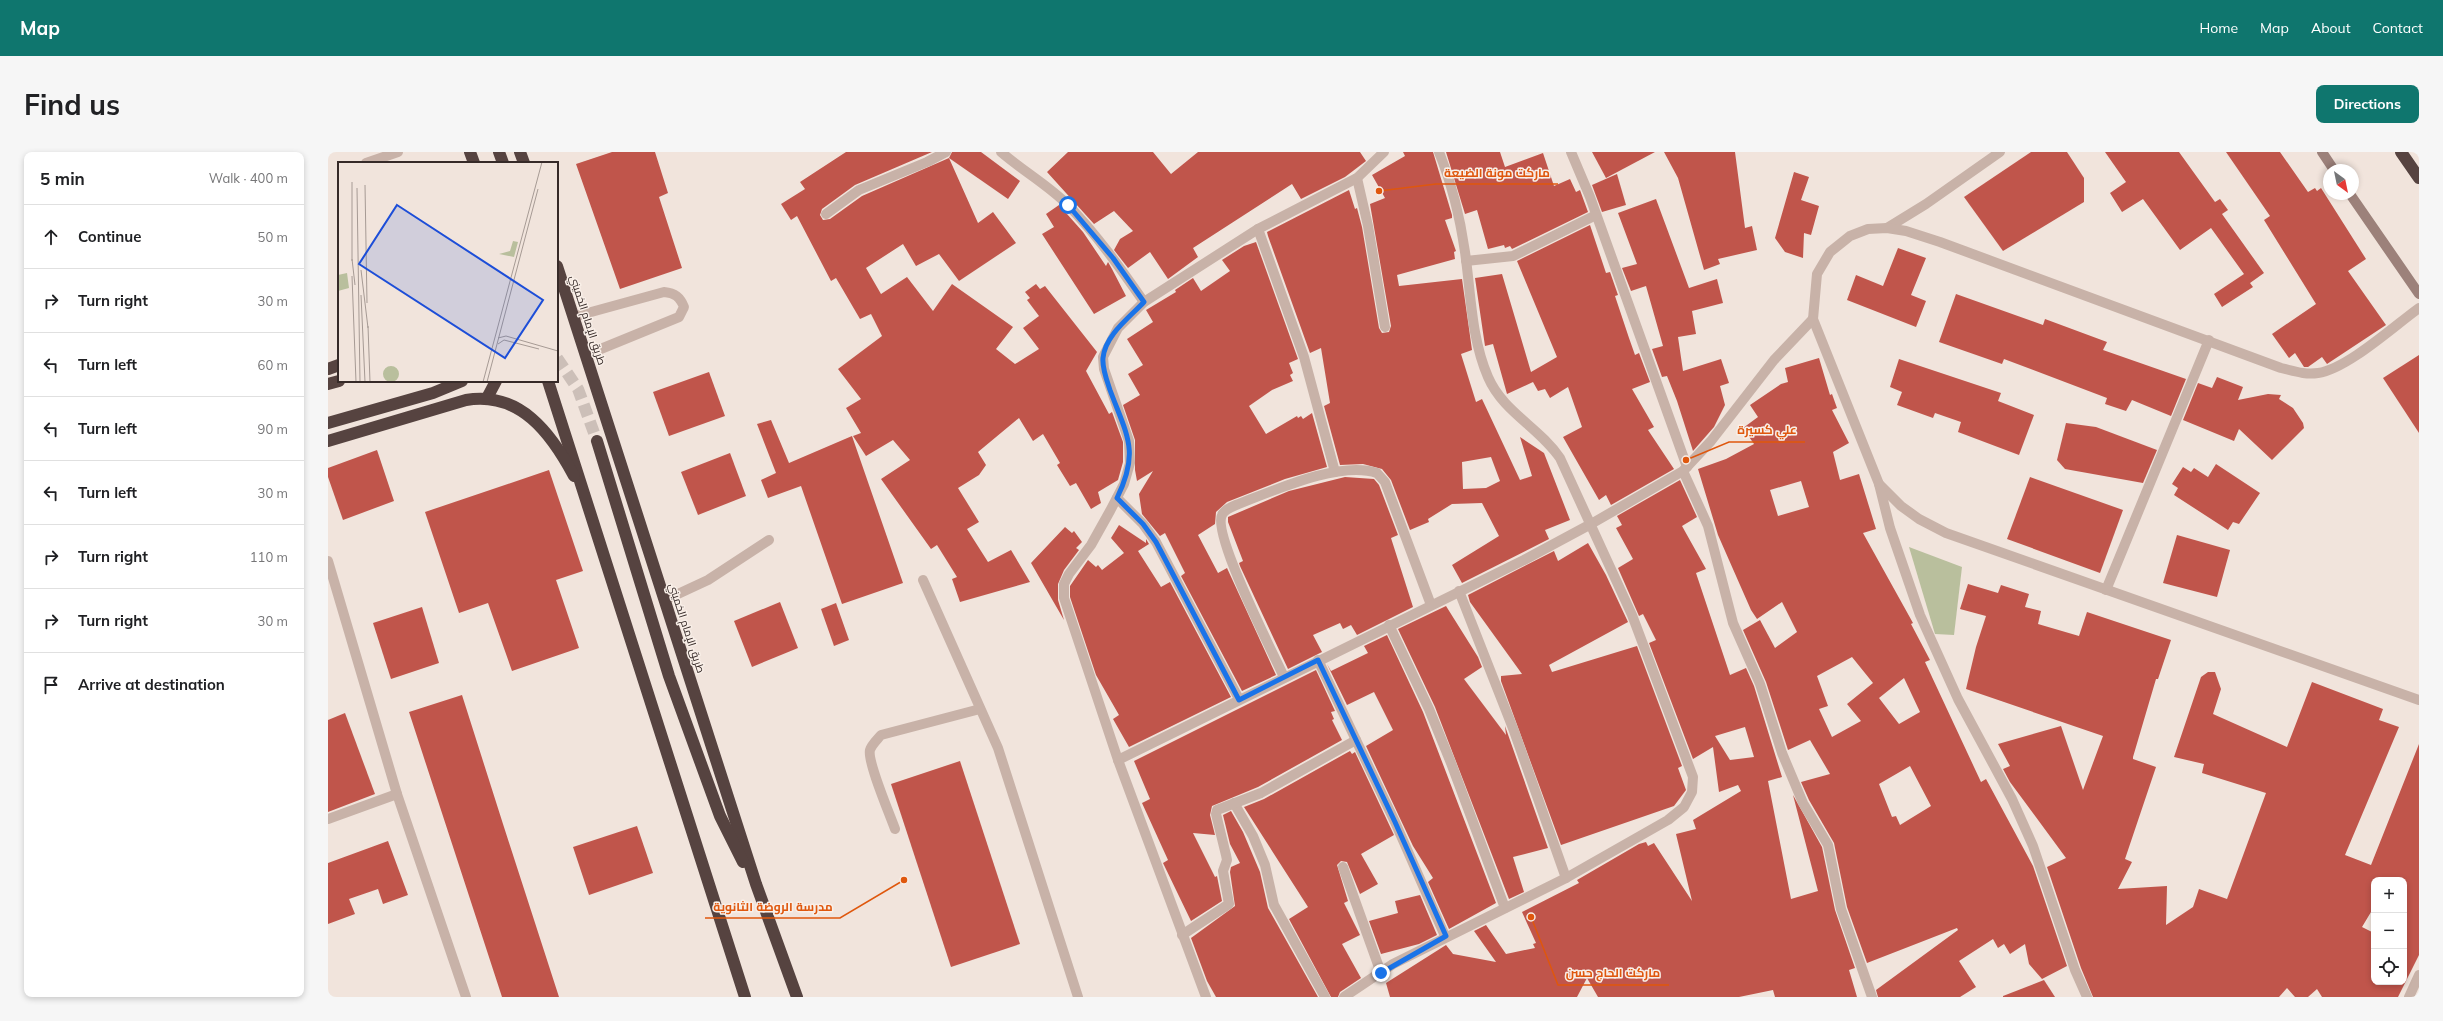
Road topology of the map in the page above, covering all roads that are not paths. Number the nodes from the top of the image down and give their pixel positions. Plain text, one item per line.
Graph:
1 (398, 152) edge
2 (470, 152) edge
3 (499, 152) edge
4 (520, 152) edge
5 (946, 152) edge
6 (1001, 152) edge
7 (1384, 152) edge
8 (1439, 152) edge
9 (1571, 152) edge
10 (2000, 152) edge
11 (2322, 152) edge
12 (2401, 152) edge
13 (369, 162) edge
14 (473, 162) edge
15 (503, 162) edge
16 (524, 162) edge
17 (2330, 164) edge
18 (1357, 178) junction
19 (2419, 178) edge
20 (2354, 200) edge
21 (826, 214) dead end
22 (1596, 215) junction
23 (1887, 228) junction
24 (1258, 229) junction
25 (1466, 261) junction
26 (558, 269) edge
27 (2419, 294) edge
28 (1144, 302) junction
29 (2419, 308) edge
30 (573, 317) junction
31 (1813, 320) junction
32 (1385, 328) dead end
33 (2209, 340) junction
34 (586, 355) junction
35 (338, 365) edge
36 (328, 369) edge
37 (338, 380) edge
38 (460, 382) edge
39 (495, 382) edge
40 (548, 382) edge
41 (328, 384) edge
42 (487, 398) junction
43 (328, 423) edge
44 (328, 441) edge
45 (597, 441) tunnel mouth
46 (1685, 469) junction
47 (1335, 472) junction
48 (1879, 484) junction
49 (1117, 498) junction
50 (592, 512) junction
51 (1591, 524) junction
52 (769, 540) dead end
53 (328, 561) edge
54 (923, 580) dead end
55 (2106, 590) junction
56 (1459, 591) junction
57 (664, 600) junction
58 (1431, 605) junction
59 (1389, 625) junction
60 (1318, 660) junction
61 (1284, 677) junction
62 (1239, 700) junction
63 (2419, 700) edge
64 (980, 709) junction
65 (1356, 740) junction
66 (1118, 760) junction
67 (397, 794) junction
68 (1234, 803) junction
69 (328, 819) edge
70 (895, 829) dead end
71 (1343, 867) dead end
72 (1566, 878) junction
73 (756, 884) junction
74 (1505, 908) junction
75 (1182, 935) junction
76 (1446, 936) junction
77 (1381, 973) junction
78 (2419, 975) edge
79 (744, 996) edge
80 (466, 997) edge
81 (797, 997) edge
82 (1078, 997) edge
83 (1206, 997) edge
84 (1325, 997) edge
85 (1344, 997) edge
86 (1872, 997) edge
87 (2087, 997) edge
88 (2409, 997) edge

1 - 13 street
2 - 14 highway
3 - 15 highway
4 - 16 highway
5 - 21 street
6 - 28 street
7 - 18 street
8 - 25 street
9 - 22 street
10 - 23 street
11 - 17 main road
12 - 19 highway
18 - 24 street
18 - 32 street
20 - 27 main road
22 - 25 street
22 - 46 street
23 - 31 street
23 - 33 street
24 - 28 street
24 - 47 street
25 - 51 street
26 - 30 highway, طريق الإمام الخميني
28 - 49 street
29 - 33 street
30 - 34 highway, طريق الإمام الخميني
30 - 34 street
31 - 46 street
31 - 48 street
33 - 55 street
34 - 57 highway, طريق الإمام الخميني
35 - 36 highway
37 - 41 highway
38 - 43 highway
39 - 42 highway
40 - 50 highway
42 - 44 highway
42 - 50 highway
45 - 73 highway
46 - 51 street
46 - 86 street
47 - 58 street
47 - 61 street
48 - 55 street
48 - 87 street
49 - 62 street
49 - 66 street
50 - 79 highway
51 - 56 street
51 - 72 street
52 - 57 street
53 - 67 street
54 - 64 street
55 - 63 street
56 - 58 street
56 - 72 street
57 - 73 highway, طريق الإمام الخميني
58 - 59 street
59 - 60 street
59 - 74 street
60 - 61 street
60 - 65 street
61 - 62 street
62 - 66 street
64 - 70 street
64 - 82 street
65 - 68 street
65 - 76 street
66 - 75 street
67 - 69 street
67 - 80 street
68 - 75 street
68 - 84 street
71 - 77 street
72 - 74 street
73 - 81 highway, طريق الإمام الخميني
74 - 76 street
75 - 83 street
76 - 77 street
77 - 85 street
78 - 88 street

